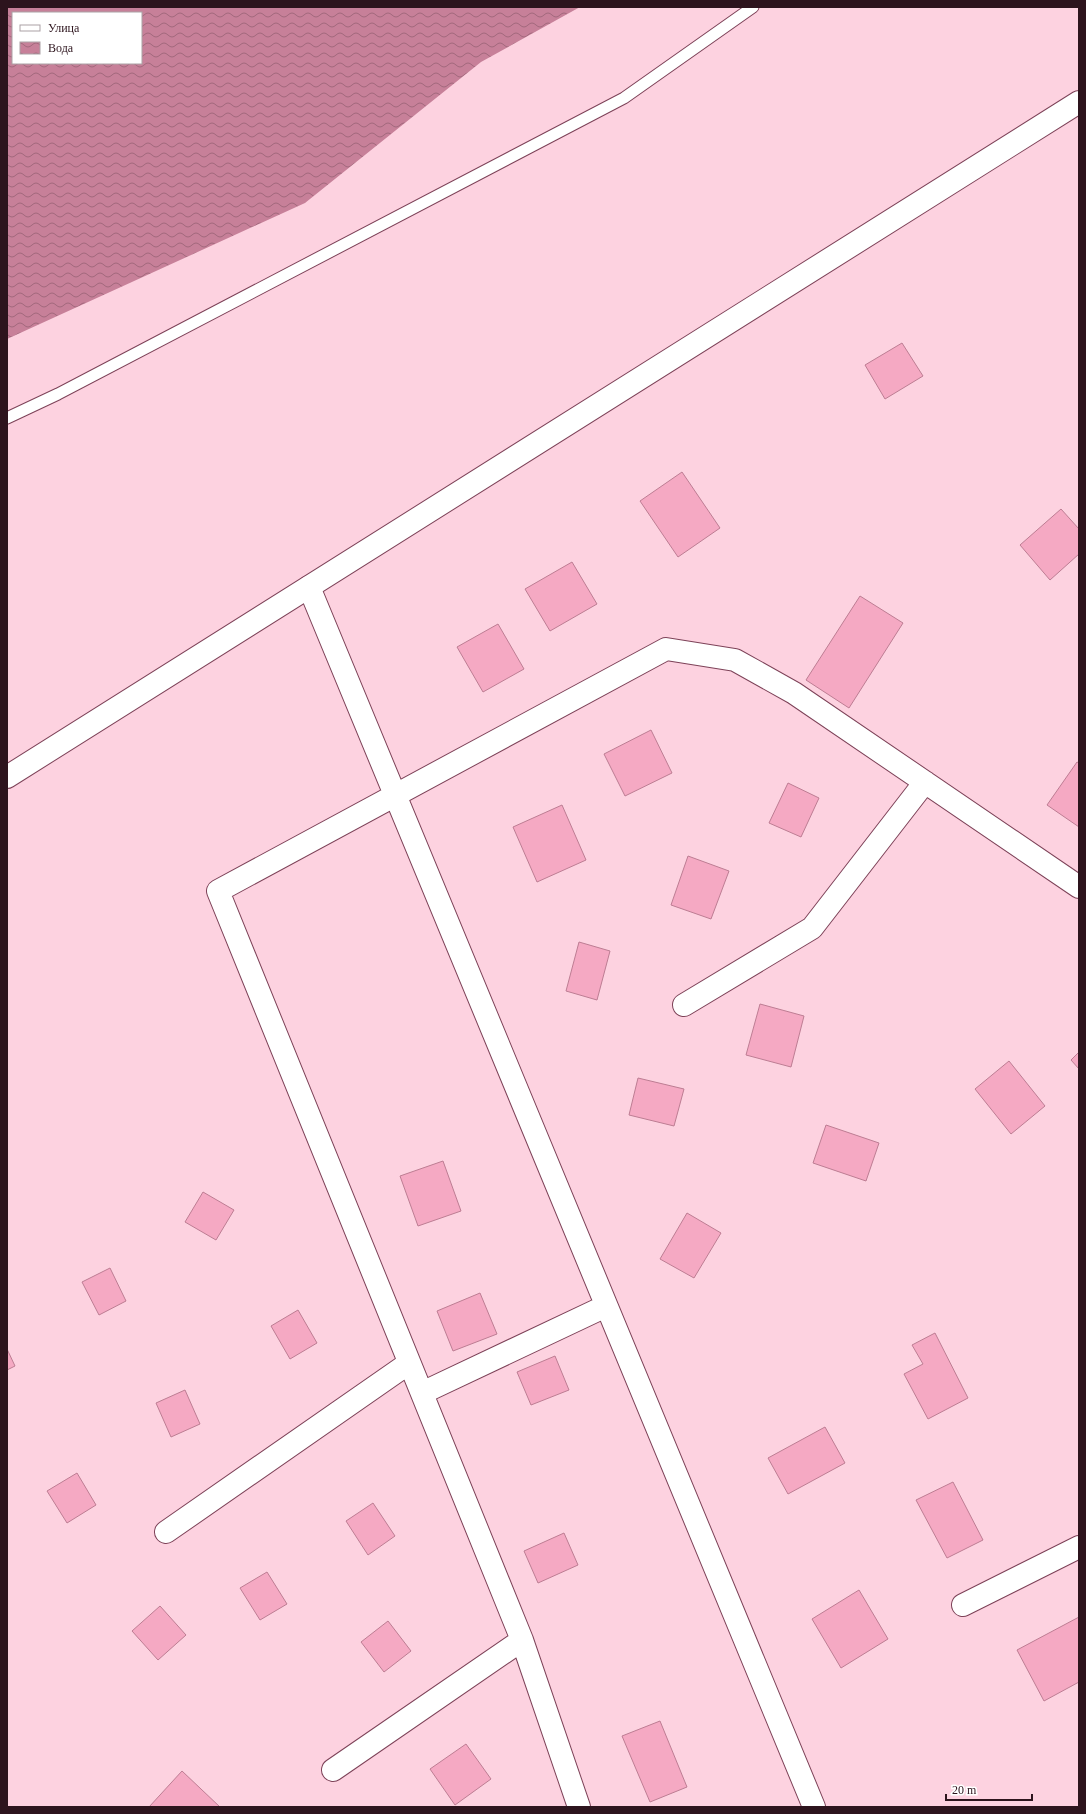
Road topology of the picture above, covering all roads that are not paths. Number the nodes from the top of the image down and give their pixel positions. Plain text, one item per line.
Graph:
1 (753, 7) edge
2 (1079, 102) edge
3 (7, 418) edge
4 (309, 587) junction
5 (7, 777) edge
6 (925, 782) junction
7 (394, 795) junction
8 (1079, 887) edge
9 (684, 1005) dead end
10 (606, 1306) junction
11 (409, 1363) junction
12 (422, 1393) junction
13 (166, 1532) dead end
14 (1079, 1547) edge
15 (963, 1605) dead end
16 (522, 1640) junction
17 (333, 1770) dead end
18 (579, 1807) edge
19 (814, 1807) edge

1 - 3 lane
2 - 4 street
4 - 5 street
4 - 7 street
6 - 7 street
6 - 8 street
6 - 9 street
7 - 10 street
7 - 11 street
10 - 12 street
10 - 19 street
11 - 12 street
11 - 13 street
12 - 16 street
14 - 15 street
16 - 17 street
16 - 18 street

